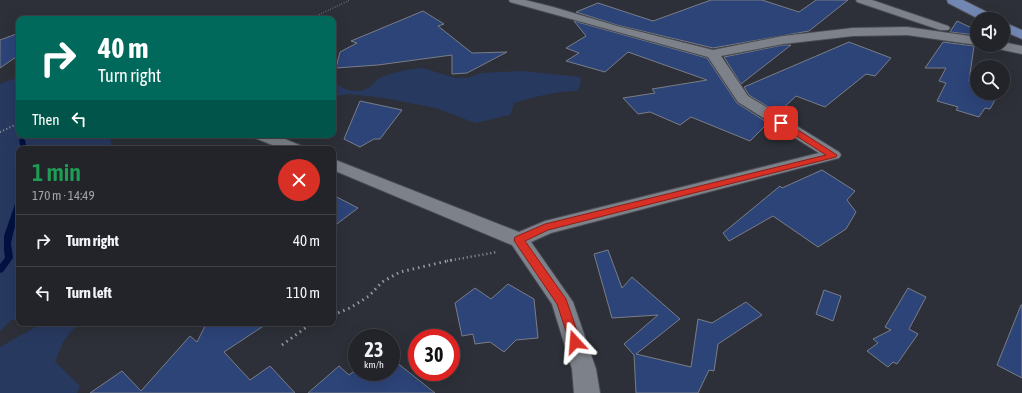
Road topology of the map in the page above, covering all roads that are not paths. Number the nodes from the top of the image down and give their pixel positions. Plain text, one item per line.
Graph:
1 (514, 0) edge
2 (861, 0) edge
3 (953, 0) edge
4 (976, 12) edge
5 (1010, 29) edge
6 (1022, 35) edge
7 (970, 38) edge
8 (970, 39) edge
9 (1010, 48) edge
10 (1022, 50) edge
11 (713, 54) junction
12 (268, 138) edge
13 (288, 146) edge
14 (336, 165) edge
15 (520, 242) junction
16 (587, 393) edge

1 - 11 street
2 - 7 street
3 - 4 main road
5 - 6 main road
8 - 11 street
9 - 10 street
11 - 15 street
12 - 13 street
14 - 15 street
15 - 16 street

